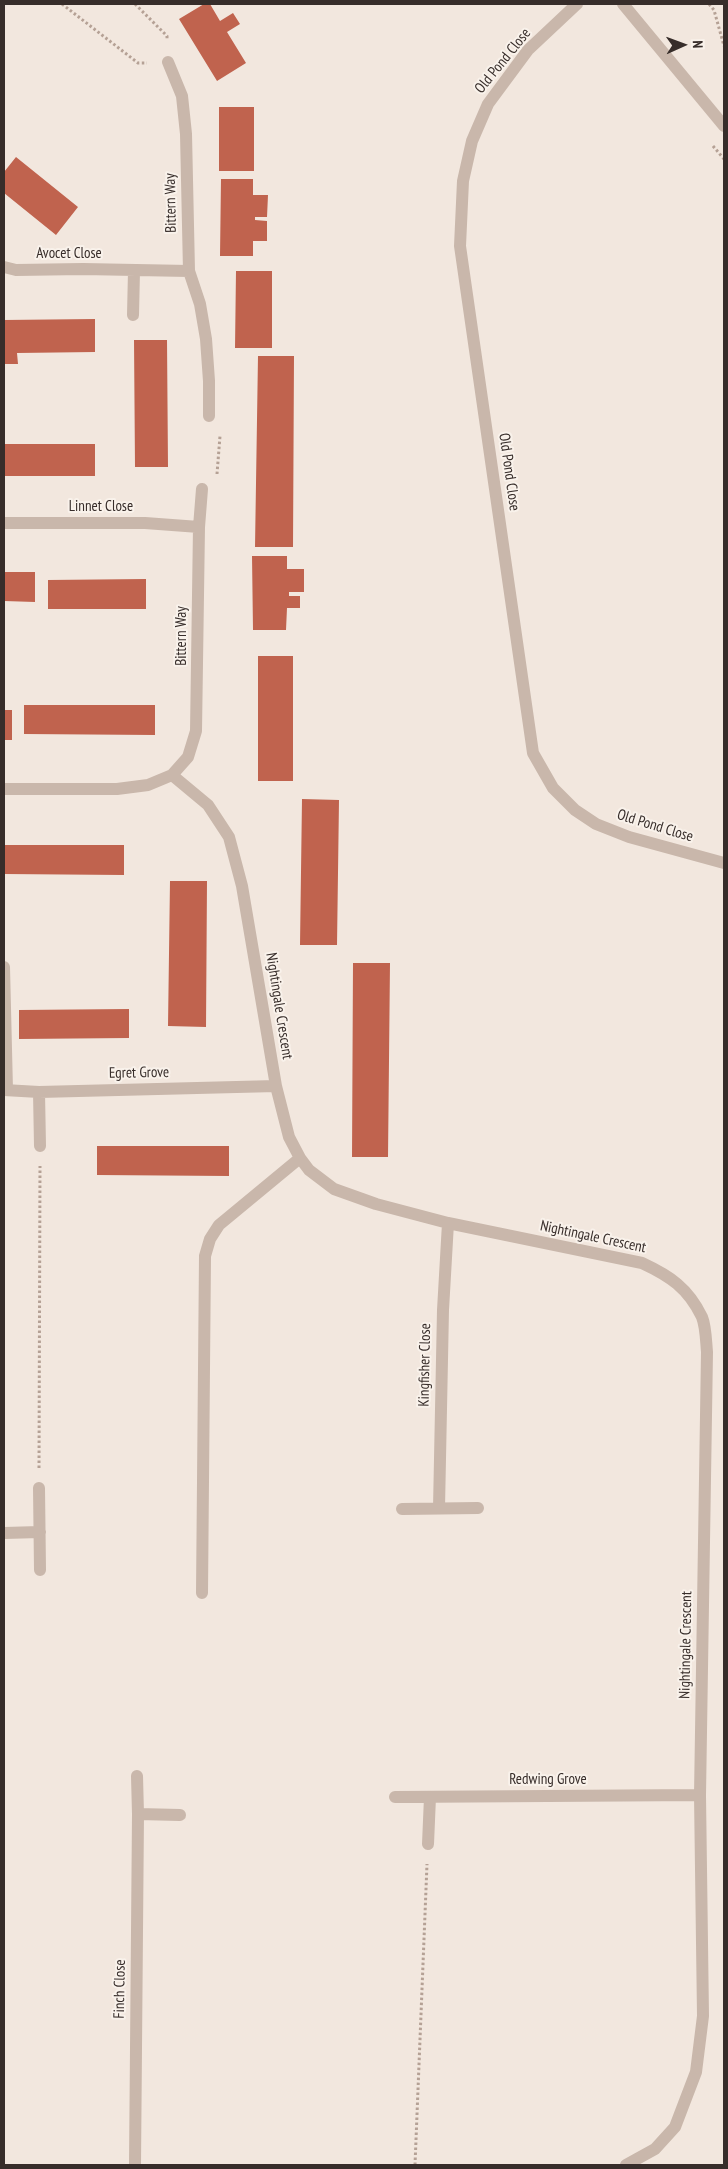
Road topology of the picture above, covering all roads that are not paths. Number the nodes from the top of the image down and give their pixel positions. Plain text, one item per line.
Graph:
1 (577, 4) edge
2 (623, 4) edge
3 (168, 62) road end
4 (724, 126) edge
5 (4, 267) edge
6 (134, 270) junction
7 (189, 272) junction
8 (133, 315) dead end
9 (209, 416) dead end
10 (202, 488) dead end
11 (4, 523) edge
12 (198, 527) junction
13 (172, 776) junction
14 (4, 789) edge
15 (724, 863) edge
16 (4, 967) edge
17 (276, 1086) junction
18 (5, 1090) edge
19 (39, 1092) junction
20 (40, 1146) road end
21 (300, 1158) junction
22 (448, 1223) junction
23 (39, 1488) road end
24 (439, 1508) junction
25 (478, 1508) dead end
26 (402, 1509) dead end
27 (40, 1532) junction
28 (4, 1533) edge
29 (40, 1570) dead end
30 (202, 1593) dead end
31 (137, 1776) dead end
32 (700, 1795) junction
33 (395, 1797) dead end
34 (430, 1797) junction
35 (138, 1814) junction
36 (180, 1815) dead end
37 (428, 1844) road end
38 (135, 2165) edge
39 (626, 2165) edge

1 - 15 street, Old Pond Close
2 - 4 street
3 - 7 street, Bittern Way
5 - 6 street, Avocet Close
6 - 7 street, Avocet Close
6 - 8 street
7 - 9 street, Bittern Way
10 - 12 street, Bittern Way
11 - 12 street, Linnet Close
12 - 13 street, Bittern Way
13 - 14 street
13 - 17 street, Nightingale Crescent
16 - 18 street
17 - 19 street, Egret Grove
17 - 21 street, Nightingale Crescent
18 - 19 street, Egret Grove
19 - 20 street
21 - 22 street, Nightingale Crescent
21 - 30 street
22 - 24 street, Kingfisher Close
22 - 32 street, Nightingale Crescent
23 - 27 street
24 - 25 street
24 - 26 street
27 - 28 street
27 - 29 street
31 - 35 street, Finch Close
32 - 34 street, Redwing Grove
32 - 39 street, Nightingale Crescent
33 - 34 street, Redwing Grove
34 - 37 street
35 - 36 street
35 - 38 street, Finch Close

